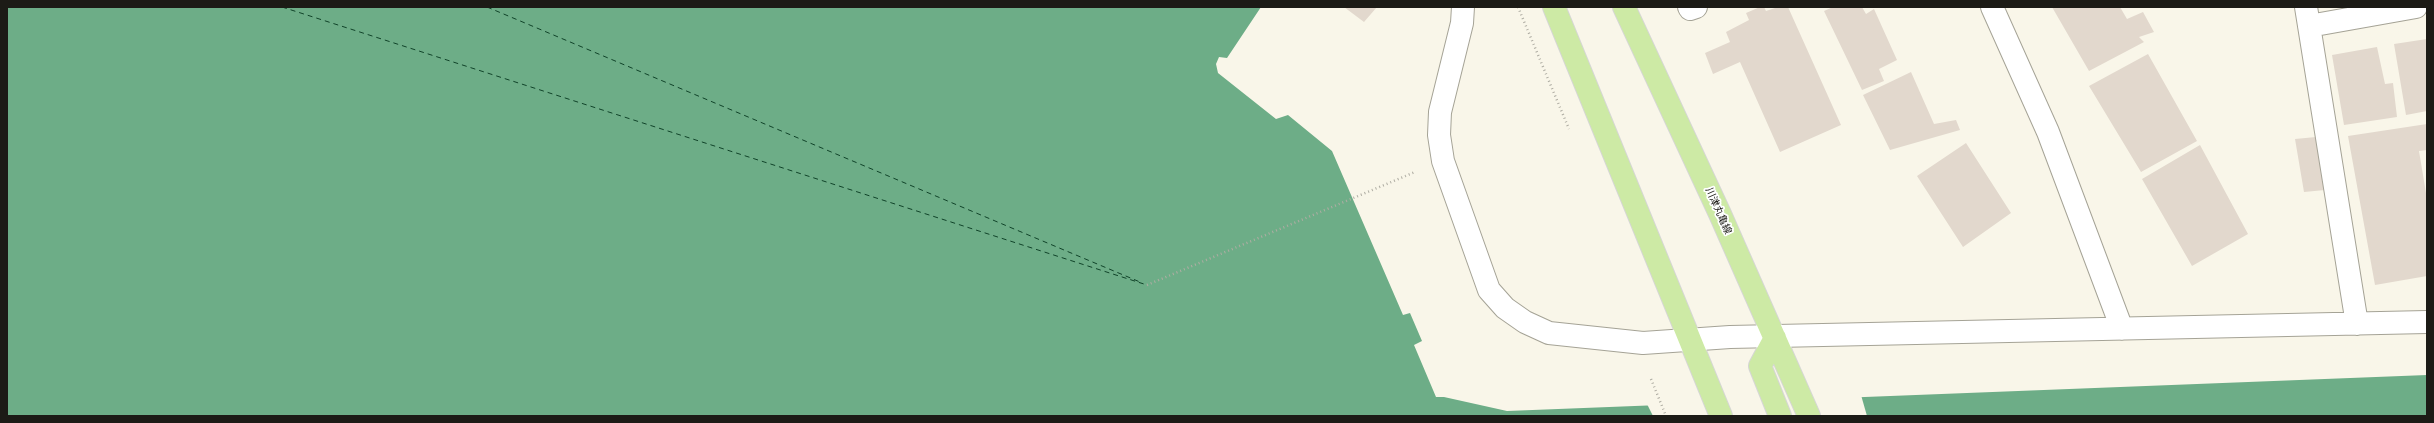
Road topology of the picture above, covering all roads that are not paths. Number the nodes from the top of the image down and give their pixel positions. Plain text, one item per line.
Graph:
1 (1463, 7) edge
2 (1554, 7) edge
3 (1624, 7) edge
4 (1689, 7) edge
5 (1696, 7) edge
6 (1992, 7) edge
7 (2416, 7) edge
8 (2307, 17) edge
9 (2427, 322) edge
10 (2357, 324) junction
11 (2122, 329) junction
12 (1775, 338) junction
13 (1689, 340) junction
14 (1721, 416) edge
15 (1780, 416) edge
16 (1809, 416) edge

1 - 13 street
2 - 13 main road
3 - 12 main road, 川津丸亀線
4 - 5 street
6 - 11 street
7 - 8 street
8 - 10 street
9 - 10 street
10 - 11 street
11 - 12 street
12 - 13 street
12 - 15 main road
12 - 16 main road, 川津丸亀線
13 - 14 main road

